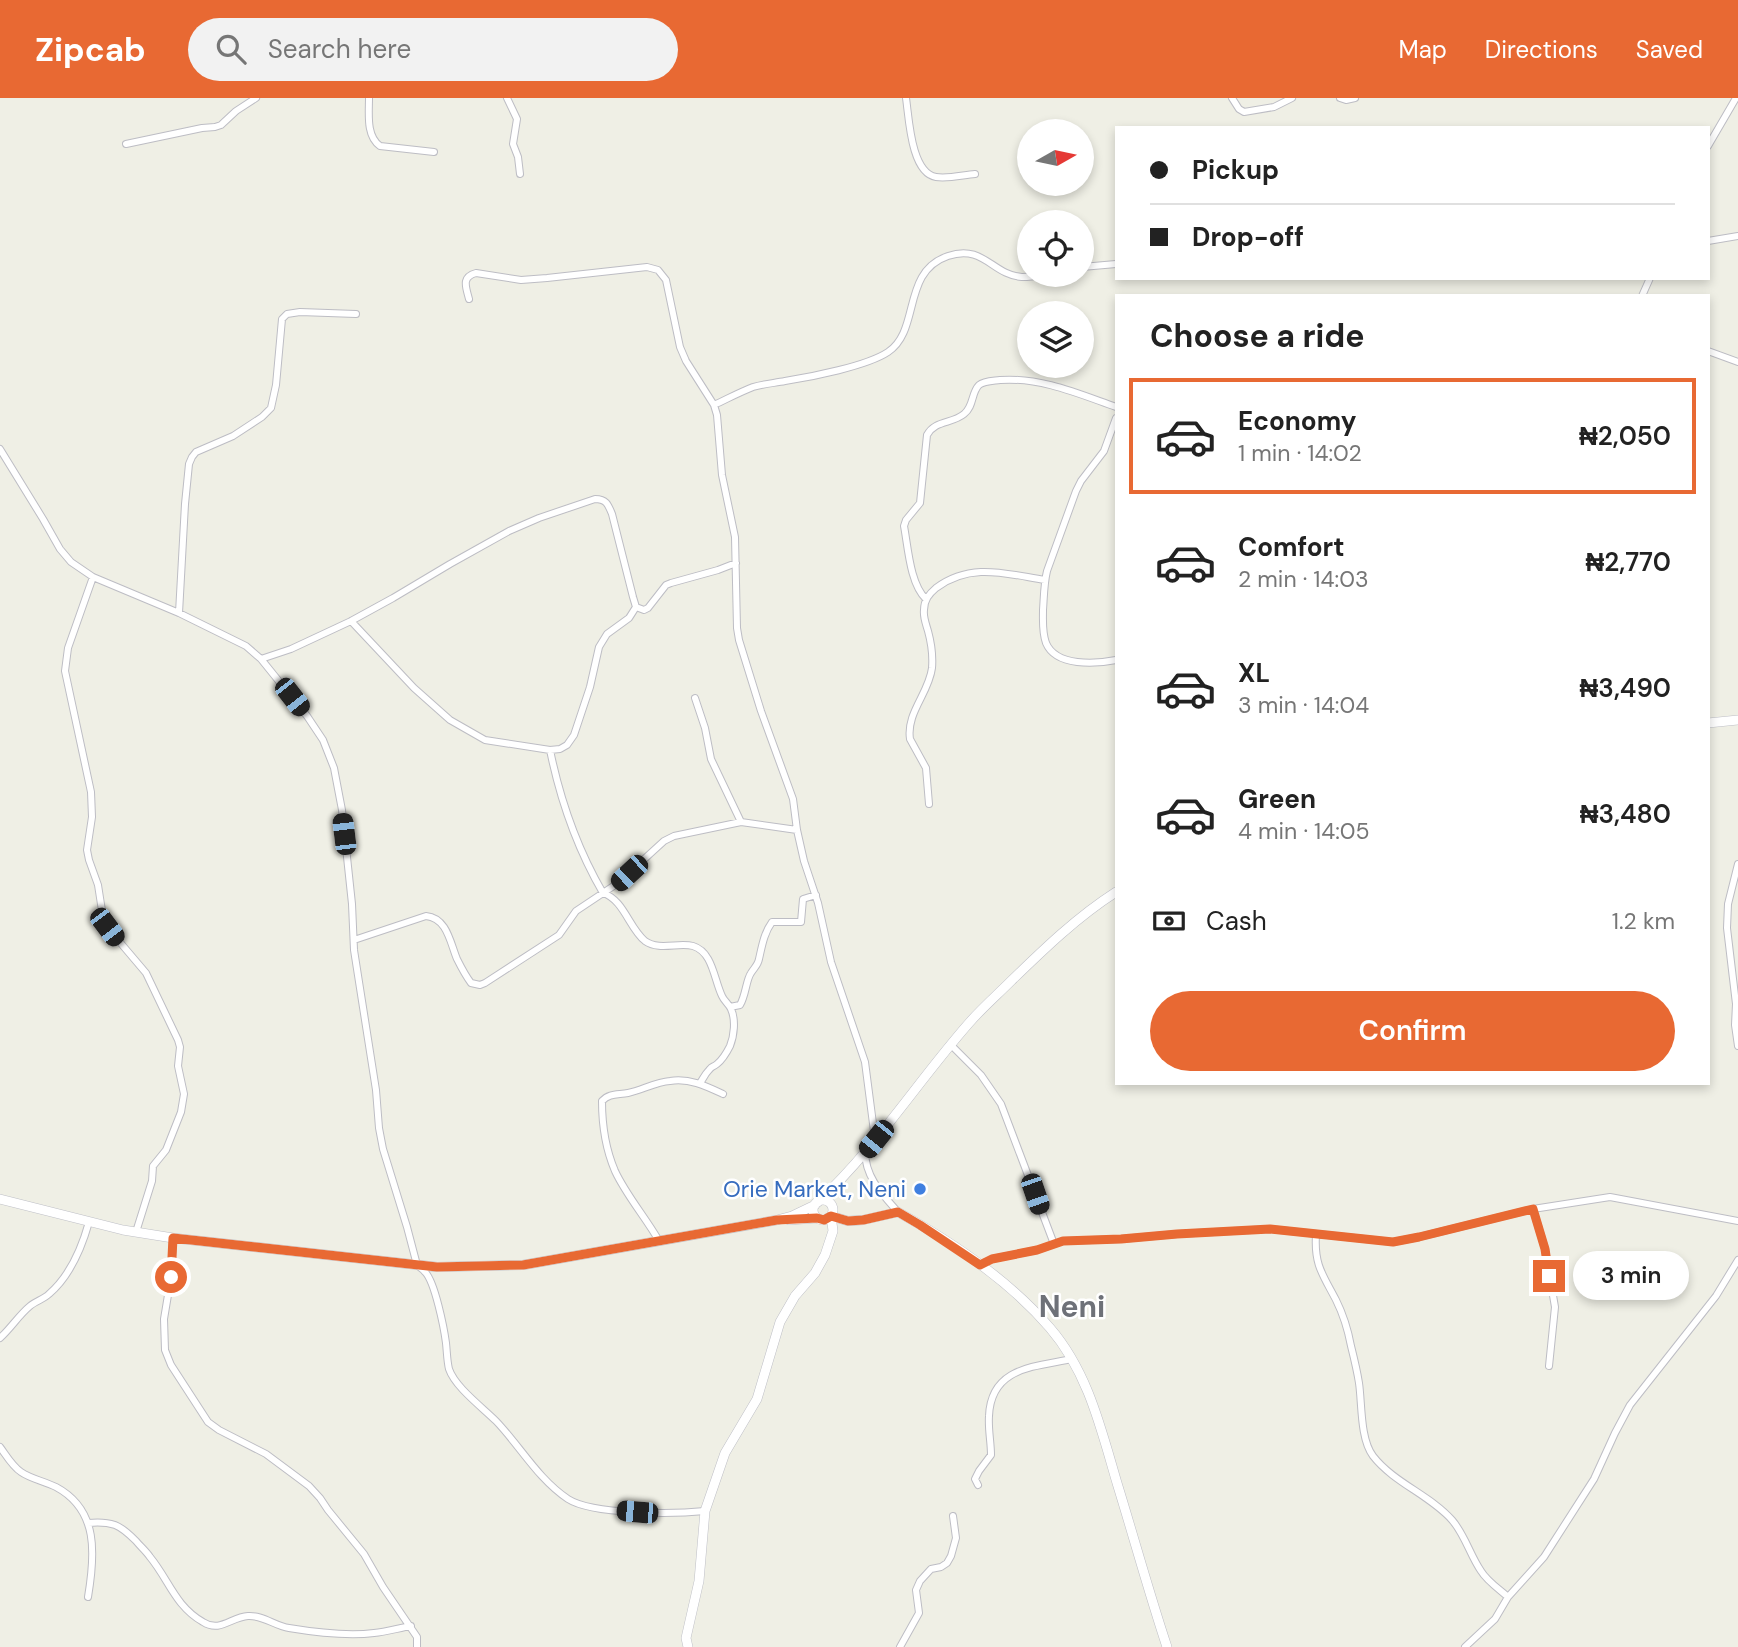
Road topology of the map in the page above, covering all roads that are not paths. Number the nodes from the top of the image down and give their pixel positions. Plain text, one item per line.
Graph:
1 (256, 98) edge
2 (369, 98) edge
3 (507, 98) edge
4 (906, 98) edge
5 (1232, 98) edge
6 (1292, 98) edge
7 (1340, 98) edge
8 (1355, 98) edge
9 (1736, 98) edge
10 (1710, 143) edge
11 (126, 144) dead end
12 (434, 152) dead end
13 (520, 174) dead end
14 (975, 174) dead end
15 (1738, 236) edge
16 (1710, 241) edge
17 (1115, 264) edge
18 (1094, 266) edge
19 (1017, 276) edge
20 (469, 299) dead end
21 (356, 314) dead end
22 (1710, 352) edge
23 (1738, 362) edge
24 (714, 405) junction
25 (1115, 407) edge
26 (1115, 421) edge
27 (0, 449) edge
28 (736, 563) junction
29 (93, 577) junction
30 (1045, 580) junction
31 (926, 599) junction
32 (636, 607) junction
33 (179, 613) junction
34 (351, 621) junction
35 (261, 659) junction
36 (1115, 660) edge
37 (695, 698) dead end
38 (1738, 720) edge
39 (1710, 723) edge
40 (550, 750) junction
41 (929, 804) dead end
42 (741, 822) junction
43 (797, 830) junction
44 (1738, 864) edge
45 (1115, 893) edge
46 (603, 894) junction
47 (816, 895) junction
48 (354, 940) junction
49 (730, 1007) junction
50 (951, 1045) junction
51 (1738, 1046) edge
52 (700, 1083) junction
53 (723, 1094) dead end
54 (876, 1139) junction
55 (865, 1152) junction
56 (836, 1185) junction
57 (0, 1199) edge
58 (816, 1203) junction
59 (1533, 1209) junction
60 (898, 1212) junction
61 (830, 1214) junction
62 (817, 1218) junction
63 (777, 1220) junction
64 (1738, 1221) edge
65 (89, 1222) junction
66 (136, 1232) junction
67 (1316, 1235) junction
68 (173, 1238) junction
69 (659, 1241) junction
70 (1054, 1244) junction
71 (1738, 1260) edge
72 (416, 1265) junction
73 (980, 1265) junction
74 (0, 1338) edge
75 (1072, 1359) junction
76 (1549, 1366) dead end
77 (0, 1447) edge
78 (978, 1485) dead end
79 (705, 1511) junction
80 (953, 1516) dead end
81 (88, 1523) junction
82 (88, 1597) dead end
83 (1508, 1597) junction
84 (411, 1626) junction
85 (417, 1647) edge
86 (688, 1647) edge
87 (900, 1647) edge
88 (1167, 1647) edge
89 (1465, 1647) edge

1 - 11 street
2 - 12 street
3 - 13 street
4 - 14 street
5 - 6 street
7 - 8 street
9 - 10 street
15 - 16 street
17 - 18 street
19 - 24 street
20 - 24 street
21 - 33 street
22 - 23 street
24 - 28 street
25 - 31 street
26 - 30 street
27 - 29 street
28 - 32 street
28 - 43 street
29 - 33 street
29 - 66 street
30 - 31 street
30 - 36 street
31 - 41 street
32 - 34 street
32 - 40 street
33 - 35 street
34 - 35 street
34 - 40 street
35 - 48 street
37 - 42 street
38 - 39 main road
40 - 46 street
42 - 43 street
42 - 46 street
43 - 47 street
44 - 51 street
45 - 50 main road
46 - 48 street
46 - 49 street
47 - 49 street
47 - 54 street
48 - 72 street
49 - 52 street
50 - 54 main road
50 - 70 street
52 - 53 street
52 - 69 street
54 - 55 main road
55 - 56 main road
55 - 60 street
56 - 58 main road
56 - 61 main road
57 - 65 main road
58 - 61 main road
58 - 62 main road
58 - 63 main road
59 - 64 street
59 - 67 street
59 - 76 street
60 - 61 main road
60 - 73 main road
61 - 62 main road
61 - 79 main road
62 - 63 main road
63 - 69 main road
65 - 66 main road
65 - 74 street
66 - 68 main road
67 - 70 street
67 - 83 street
68 - 72 main road
68 - 84 street
69 - 72 main road
70 - 73 street
71 - 83 street
72 - 79 street
73 - 75 main road
75 - 78 street
75 - 88 main road
77 - 81 street
79 - 86 main road
80 - 87 street
81 - 82 street
81 - 84 street
83 - 89 street
84 - 85 street

